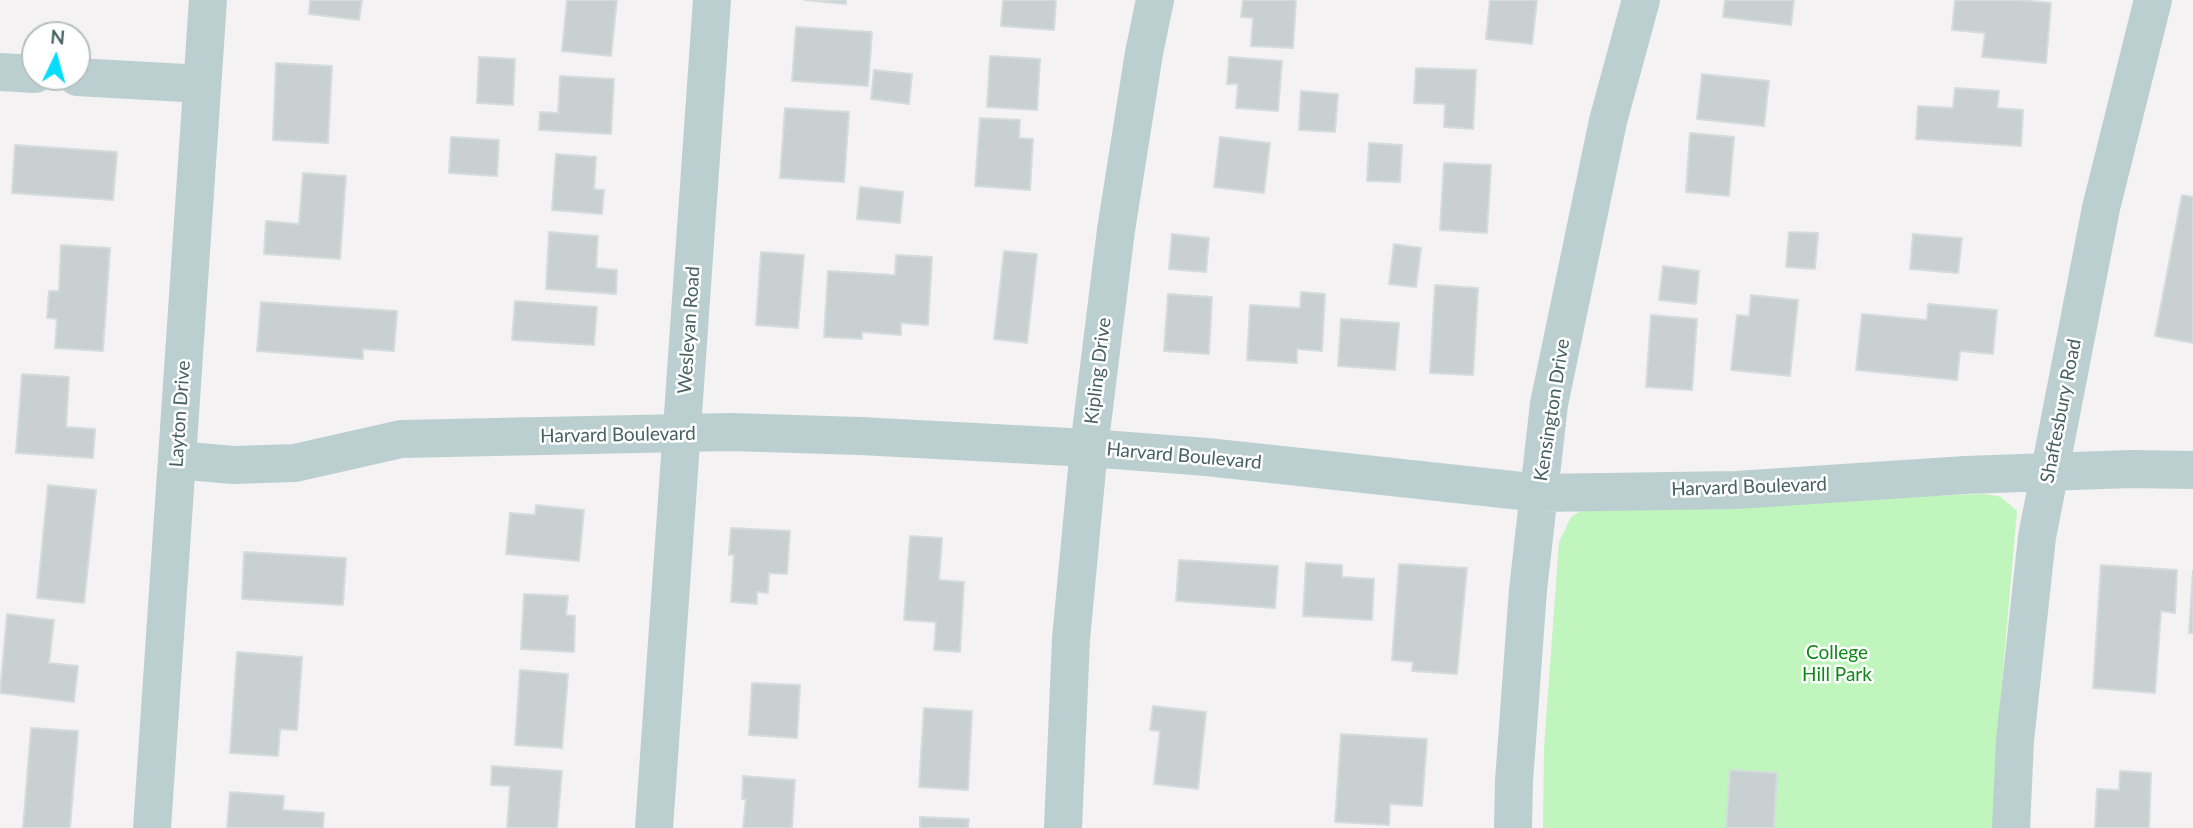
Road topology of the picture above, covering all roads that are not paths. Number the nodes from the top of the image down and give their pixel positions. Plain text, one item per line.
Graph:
1 (208, 0) edge
2 (712, 0) edge
3 (1155, 0) edge
4 (1640, 0) edge
5 (2153, 0) edge
6 (0, 72) edge
7 (21, 74) edge
8 (91, 78) edge
9 (202, 84) junction
10 (682, 434) junction
11 (1089, 448) junction
12 (177, 460) junction
13 (2193, 470) edge
14 (2049, 472) junction
15 (1539, 493) junction
16 (152, 828) edge
17 (654, 828) edge
18 (1063, 828) edge
19 (1513, 828) edge
20 (2011, 828) edge

1 - 9 street, Layton Drive
2 - 10 street, Wesleyan Road
3 - 11 street, Kipling Drive
4 - 15 street, Kensington Drive
5 - 14 street, Shaftesbury Road
6 - 7 street
8 - 9 street
9 - 12 street, Layton Drive
10 - 11 street, Harvard Boulevard
10 - 12 street, Harvard Boulevard
10 - 17 street, Wesleyan Road
11 - 15 street, Harvard Boulevard
11 - 18 street, Kipling Drive
12 - 16 street, Layton Drive
13 - 14 street, Harvard Boulevard
14 - 15 street, Harvard Boulevard
14 - 20 street, Shaftesbury Road
15 - 19 street, Kensington Drive

